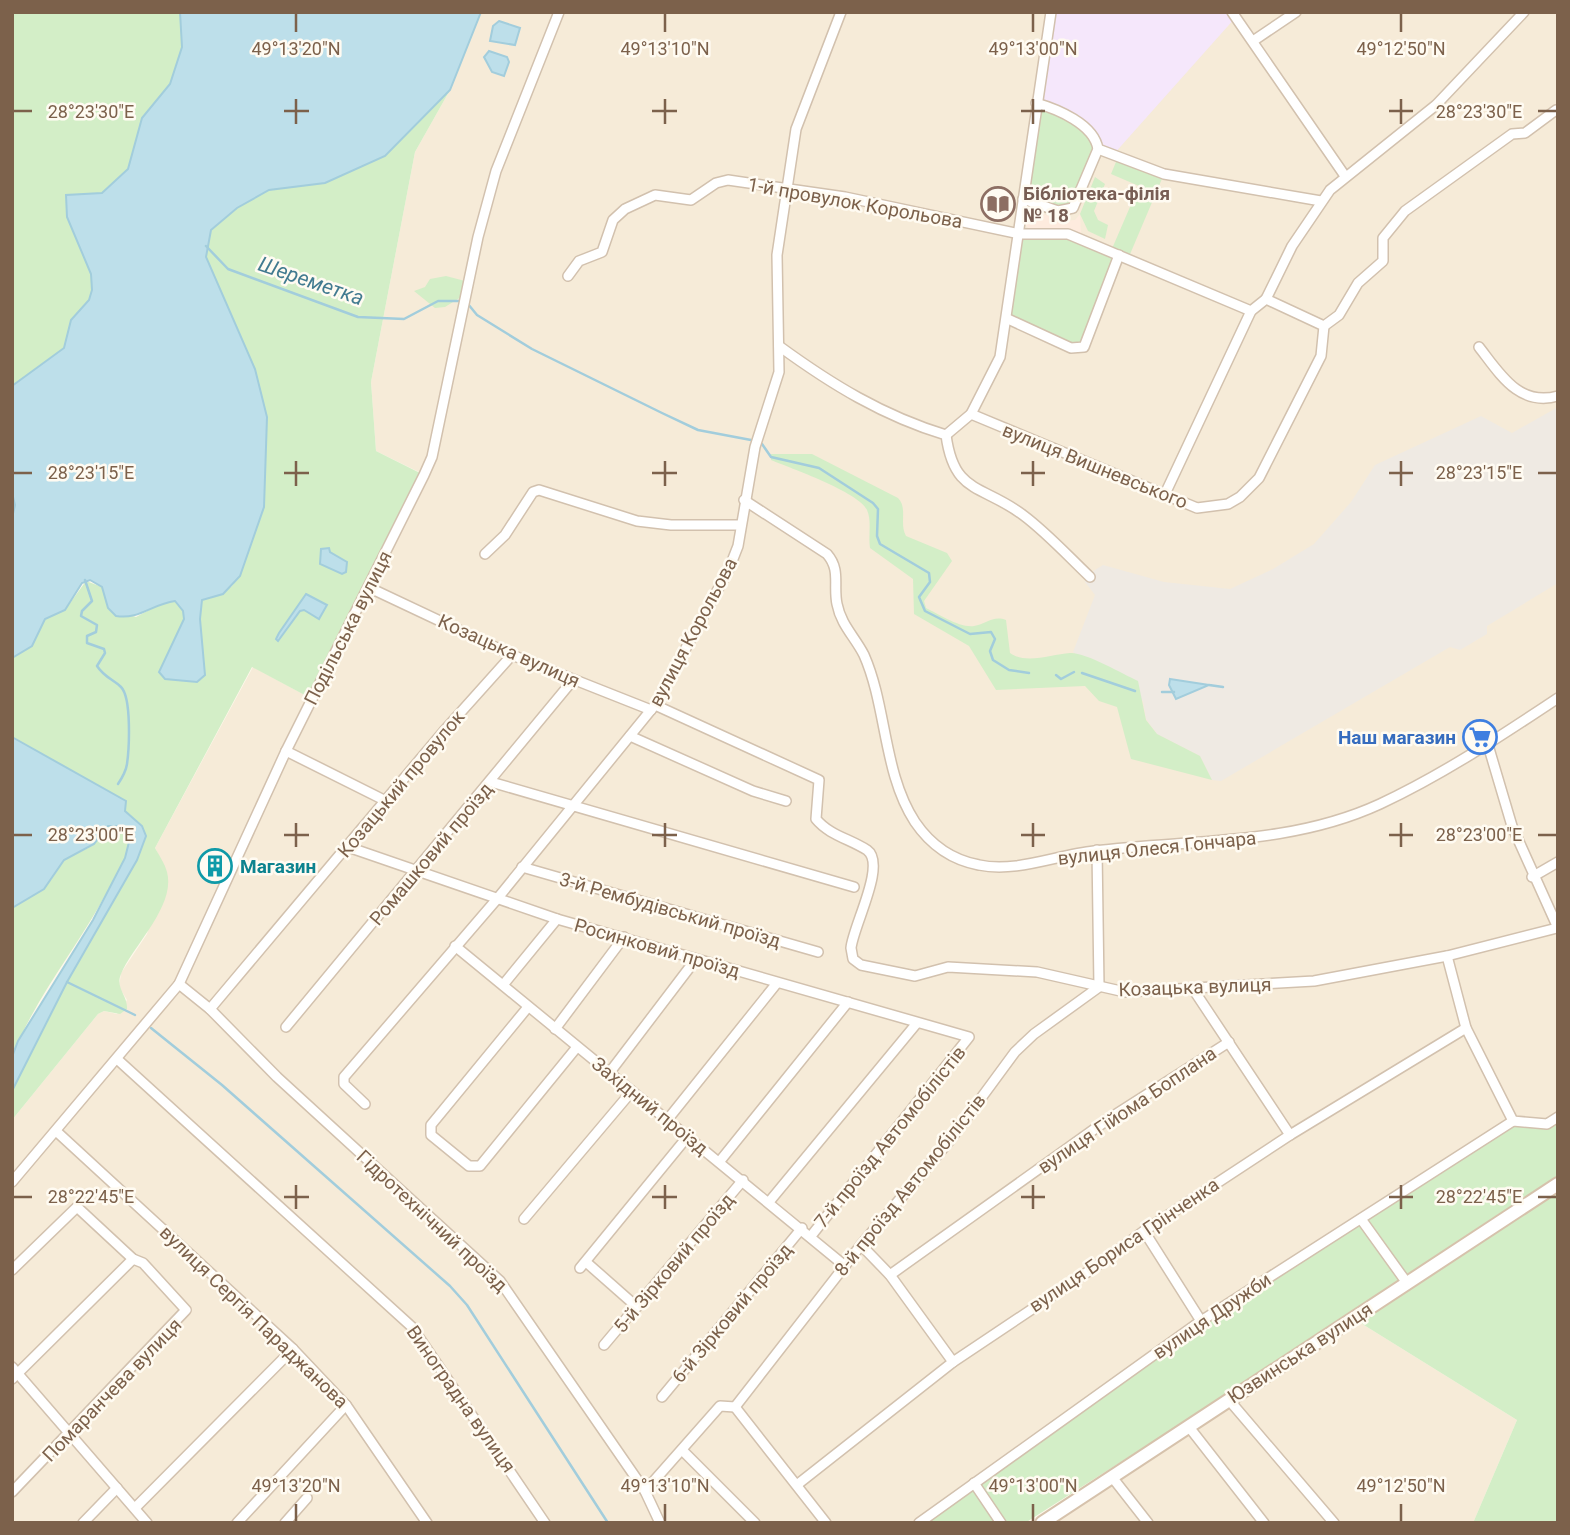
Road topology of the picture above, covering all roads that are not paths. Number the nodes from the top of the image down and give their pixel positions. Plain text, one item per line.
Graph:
1 (559, 12) edge
2 (841, 12) edge
3 (1051, 12) edge
4 (1232, 12) edge
5 (1296, 12) edge
6 (1524, 12) edge
7 (1253, 41) junction
8 (1036, 103) junction
9 (1556, 110) dead end
10 (1098, 149) junction
11 (1345, 176) junction
12 (786, 188) junction
13 (1023, 200) junction
14 (1321, 201) junction
15 (1020, 234) junction
16 (1119, 255) junction
17 (568, 276) dead end
18 (1266, 299) junction
19 (1251, 311) junction
20 (1008, 319) junction
21 (1324, 326) junction
22 (779, 346) junction
23 (1479, 347) dead end
24 (1558, 396) edge
25 (971, 414) junction
26 (946, 435) junction
27 (1165, 494) junction
28 (744, 500) junction
29 (741, 525) junction
30 (485, 554) dead end
31 (1090, 577) dead end
32 (370, 587) junction
33 (512, 655) junction
34 (573, 680) junction
35 (1558, 698) edge
36 (653, 708) junction
37 (630, 736) junction
38 (1488, 745) junction
39 (286, 751) junction
40 (491, 782) junction
41 (386, 801) junction
42 (786, 802) dead end
43 (572, 805) junction
44 (348, 847) junction
45 (1097, 850) junction
46 (1558, 862) edge
47 (522, 867) junction
48 (417, 871) junction
49 (1532, 877) junction
50 (854, 887) dead end
51 (497, 899) junction
52 (557, 919) junction
53 (1558, 928) edge
54 (624, 937) junction
55 (455, 946) junction
56 (818, 952) dead end
57 (1447, 956) junction
58 (696, 959) junction
59 (777, 983) junction
60 (179, 984) junction
61 (503, 985) junction
62 (1099, 987) junction
63 (1193, 989) junction
64 (848, 1002) junction
65 (528, 1007) junction
66 (209, 1009) junction
67 (917, 1023) junction
68 (286, 1027) dead end
69 (1466, 1028) junction
70 (555, 1029) junction
71 (969, 1037) joint
72 (1229, 1042) junction
73 (577, 1047) junction
74 (117, 1059) junction
75 (610, 1072) junction
76 (632, 1091) junction
77 (365, 1104) dead end
78 (1558, 1117) edge
79 (668, 1119) junction
80 (1513, 1121) junction
81 (56, 1131) junction
82 (1290, 1135) junction
83 (688, 1136) junction
84 (719, 1161) junction
85 (743, 1180) junction
86 (12, 1182) edge
87 (1558, 1184) edge
88 (769, 1202) junction
89 (524, 1219) dead end
90 (1361, 1219) junction
91 (802, 1228) junction
92 (1144, 1231) junction
93 (811, 1236) junction
94 (861, 1245) junction
95 (133, 1259) junction
96 (845, 1266) junction
97 (12, 1270) edge
98 (890, 1275) junction
99 (1407, 1283) junction
100 (637, 1307) junction
101 (1202, 1321) junction
102 (604, 1345) dead end
103 (293, 1349) junction
104 (953, 1362) junction
105 (14, 1373) edge
106 (662, 1397) dead end
107 (1229, 1400) junction
108 (346, 1405) junction
109 (735, 1406) junction
110 (1188, 1427) junction
111 (70, 1435) junction
112 (683, 1451) junction
113 (1112, 1477) junction
114 (974, 1483) junction
115 (798, 1484) junction
116 (117, 1488) junction
117 (645, 1491) junction
118 (12, 1492) edge
119 (307, 1498) dead end
120 (135, 1508) junction
121 (83, 1523) edge
122 (147, 1523) edge
123 (237, 1523) edge
124 (285, 1523) edge
125 (427, 1523) edge
126 (545, 1523) edge
127 (660, 1523) edge
128 (755, 1523) edge
129 (826, 1523) edge
130 (919, 1523) edge
131 (1001, 1523) edge
132 (1042, 1523) edge
133 (1148, 1523) edge
134 (1264, 1523) edge
135 (1334, 1523) edge

1 - 32 street, Подільська вулиця
2 - 12 street, вулиця Корольова
3 - 8 street
4 - 7 street
5 - 7 street
6 - 11 street
7 - 11 street
8 - 10 street
8 - 13 street
9 - 21 street
10 - 13 street
10 - 14 street
11 - 14 street
12 - 15 street, 1-й провулок Корольова
12 - 17 street, 1-й провулок Корольова
12 - 22 street, вулиця Корольова
13 - 15 street
14 - 18 street
15 - 16 street, 1-й провулок Корольова
15 - 20 street
16 - 19 street, 1-й провулок Корольова
16 - 20 street
18 - 19 street
18 - 21 street
19 - 27 street
20 - 25 street
21 - 27 street, вулиця Вишневського
22 - 26 street
22 - 28 street, вулиця Корольова
23 - 24 street
25 - 26 street
25 - 27 street, вулиця Вишневського
26 - 31 street
28 - 29 street, вулиця Корольова
28 - 45 street, вулиця Олеся Гончара
29 - 30 street
29 - 36 street, вулиця Корольова
32 - 33 street, Козацька вулиця
32 - 39 street, Подільська вулиця
33 - 34 street, Козацька вулиця
33 - 41 street, Козацький провулок
34 - 36 street, Козацька вулиця
34 - 40 street, Ромашковий проїзд
35 - 38 street, вулиця Олеся Гончара
36 - 37 street, вулиця Корольова
36 - 62 street, Козацька вулиця
37 - 42 street
37 - 43 street, вулиця Корольова
38 - 45 street, вулиця Олеся Гончара
38 - 49 street
39 - 41 street
39 - 60 street, Подільська вулиця
40 - 43 street
40 - 48 street, Ромашковий проїзд
41 - 44 street, Козацький провулок
43 - 47 street, вулиця Корольова
43 - 50 street
44 - 48 street, Росинковий проїзд
44 - 66 street, Козацький провулок
45 - 62 street
46 - 49 street
47 - 51 street, вулиця Корольова
47 - 56 street, 3-й Рембудівський проїзд
48 - 51 street, Росинковий проїзд
48 - 68 street, Ромашковий проїзд
49 - 53 street
51 - 52 street, Росинковий проїзд
51 - 55 street, вулиця Корольова
52 - 54 street, Росинковий проїзд
52 - 61 street
53 - 57 street, Козацька вулиця
54 - 58 street, Росинковий проїзд
54 - 70 street
55 - 61 street, Західний проїзд
55 - 77 street, вулиця Корольова
57 - 63 street, Козацька вулиця
57 - 69 street
58 - 59 street, Росинковий проїзд
58 - 75 street
59 - 64 street, Росинковий проїзд
59 - 79 street
60 - 66 street, Гідротехнічний проїзд
60 - 74 street, Подільська вулиця
61 - 65 street, Західний проїзд
62 - 63 street, Козацька вулиця
62 - 94 street, 8-й проїзд Автомобілістів
63 - 72 street
64 - 67 street, Росинковий проїзд
64 - 84 street
65 - 70 street, Західний проїзд
65 - 73 street
66 - 117 street, Гідротехнічний проїзд
67 - 71 street, Росинковий проїзд
67 - 88 street
69 - 80 street
69 - 82 street, вулиця Бориса Грінченка
70 - 73 street, Західний проїзд
71 - 93 street, 7-й проїзд Автомобілістів
72 - 82 street
72 - 98 street, вулиця Гійома Боплана
73 - 75 street, Західний проїзд
74 - 81 street, Подільська вулиця
74 - 126 street, Виноградна вулиця
75 - 76 street, Західний проїзд
76 - 79 street, Західний проїзд
76 - 89 street
78 - 80 street
79 - 83 street, Західний проїзд
80 - 90 street, вулиця Дружби
81 - 86 street, Подільська вулиця
81 - 103 street, вулиця Сергія Параджанова
82 - 92 street, вулиця Бориса Грінченка
83 - 84 street, Західний проїзд
83 - 100 street
84 - 85 street, Західний проїзд
85 - 88 street, Західний проїзд
85 - 100 street, 5-й Зірковий проїзд
87 - 99 main road, Юзвинська вулиця
88 - 91 street, Західний проїзд
90 - 99 street
90 - 101 street, вулиця Дружби
91 - 93 street, Західний проїзд
91 - 106 street, 6-й Зірковий проїзд
92 - 101 street
92 - 104 street, вулиця Бориса Грінченка
93 - 96 street, Західний проїзд
94 - 96 street, 8-й проїзд Автомобілістів
94 - 98 street
95 - 97 street, Помаранчева вулиця
95 - 105 street
95 - 111 street, Помаранчева вулиця
96 - 109 street, 8-й проїзд Автомобілістів
98 - 104 street
99 - 107 main road, Юзвинська вулиця
100 - 102 street, 5-й Зірковий проїзд
101 - 114 street, вулиця Дружби
103 - 108 street, вулиця Сергія Параджанова
103 - 120 street
104 - 115 street, вулиця Бориса Грінченка
105 - 111 street
107 - 110 main road, Юзвинська вулиця
107 - 135 street
108 - 123 street
108 - 125 street, вулиця Сергія Параджанова
109 - 112 street, 8-й проїзд Автомобілістів
109 - 115 street
110 - 113 main road, Юзвинська вулиця
110 - 134 street
111 - 116 street
111 - 118 street, Помаранчева вулиця
112 - 117 street, 8-й проїзд Автомобілістів
112 - 128 street
113 - 132 main road, Юзвинська вулиця
113 - 133 street
114 - 130 street, вулиця Дружби
114 - 131 street
115 - 129 street
116 - 120 street
116 - 121 street
117 - 127 street, Гідротехнічний проїзд
119 - 124 street
120 - 122 street

